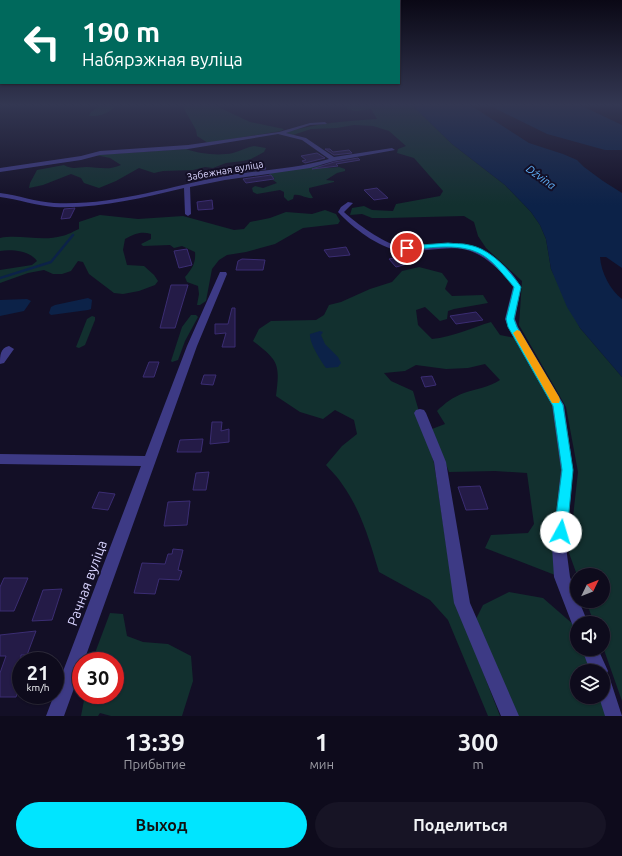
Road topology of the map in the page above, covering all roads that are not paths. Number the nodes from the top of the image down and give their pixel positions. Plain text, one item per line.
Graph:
1 (243, 138) edge
2 (302, 138) edge
3 (392, 150) dead end
4 (333, 159) junction
5 (0, 170) edge
6 (187, 186) junction
7 (0, 195) edge
8 (350, 203) dead end
9 (188, 214) dead end
10 (223, 274) dead end
11 (9, 350) dead end
12 (0, 360) edge
13 (420, 413) dead end
14 (0, 459) edge
15 (149, 461) junction
16 (577, 616) edge
17 (610, 704) edge
18 (55, 716) edge
19 (510, 716) edge
20 (614, 716) edge

1 - 5 street
2 - 4 street
3 - 4 street, Забежная вуліца
4 - 6 street, Забежная вуліца
6 - 7 street, Забежная вуліца
6 - 9 street
8 - 16 street
10 - 15 street, Рачная вуліца
11 - 12 street
13 - 19 street
14 - 15 street
15 - 18 street, Рачная вуліца
17 - 20 street

